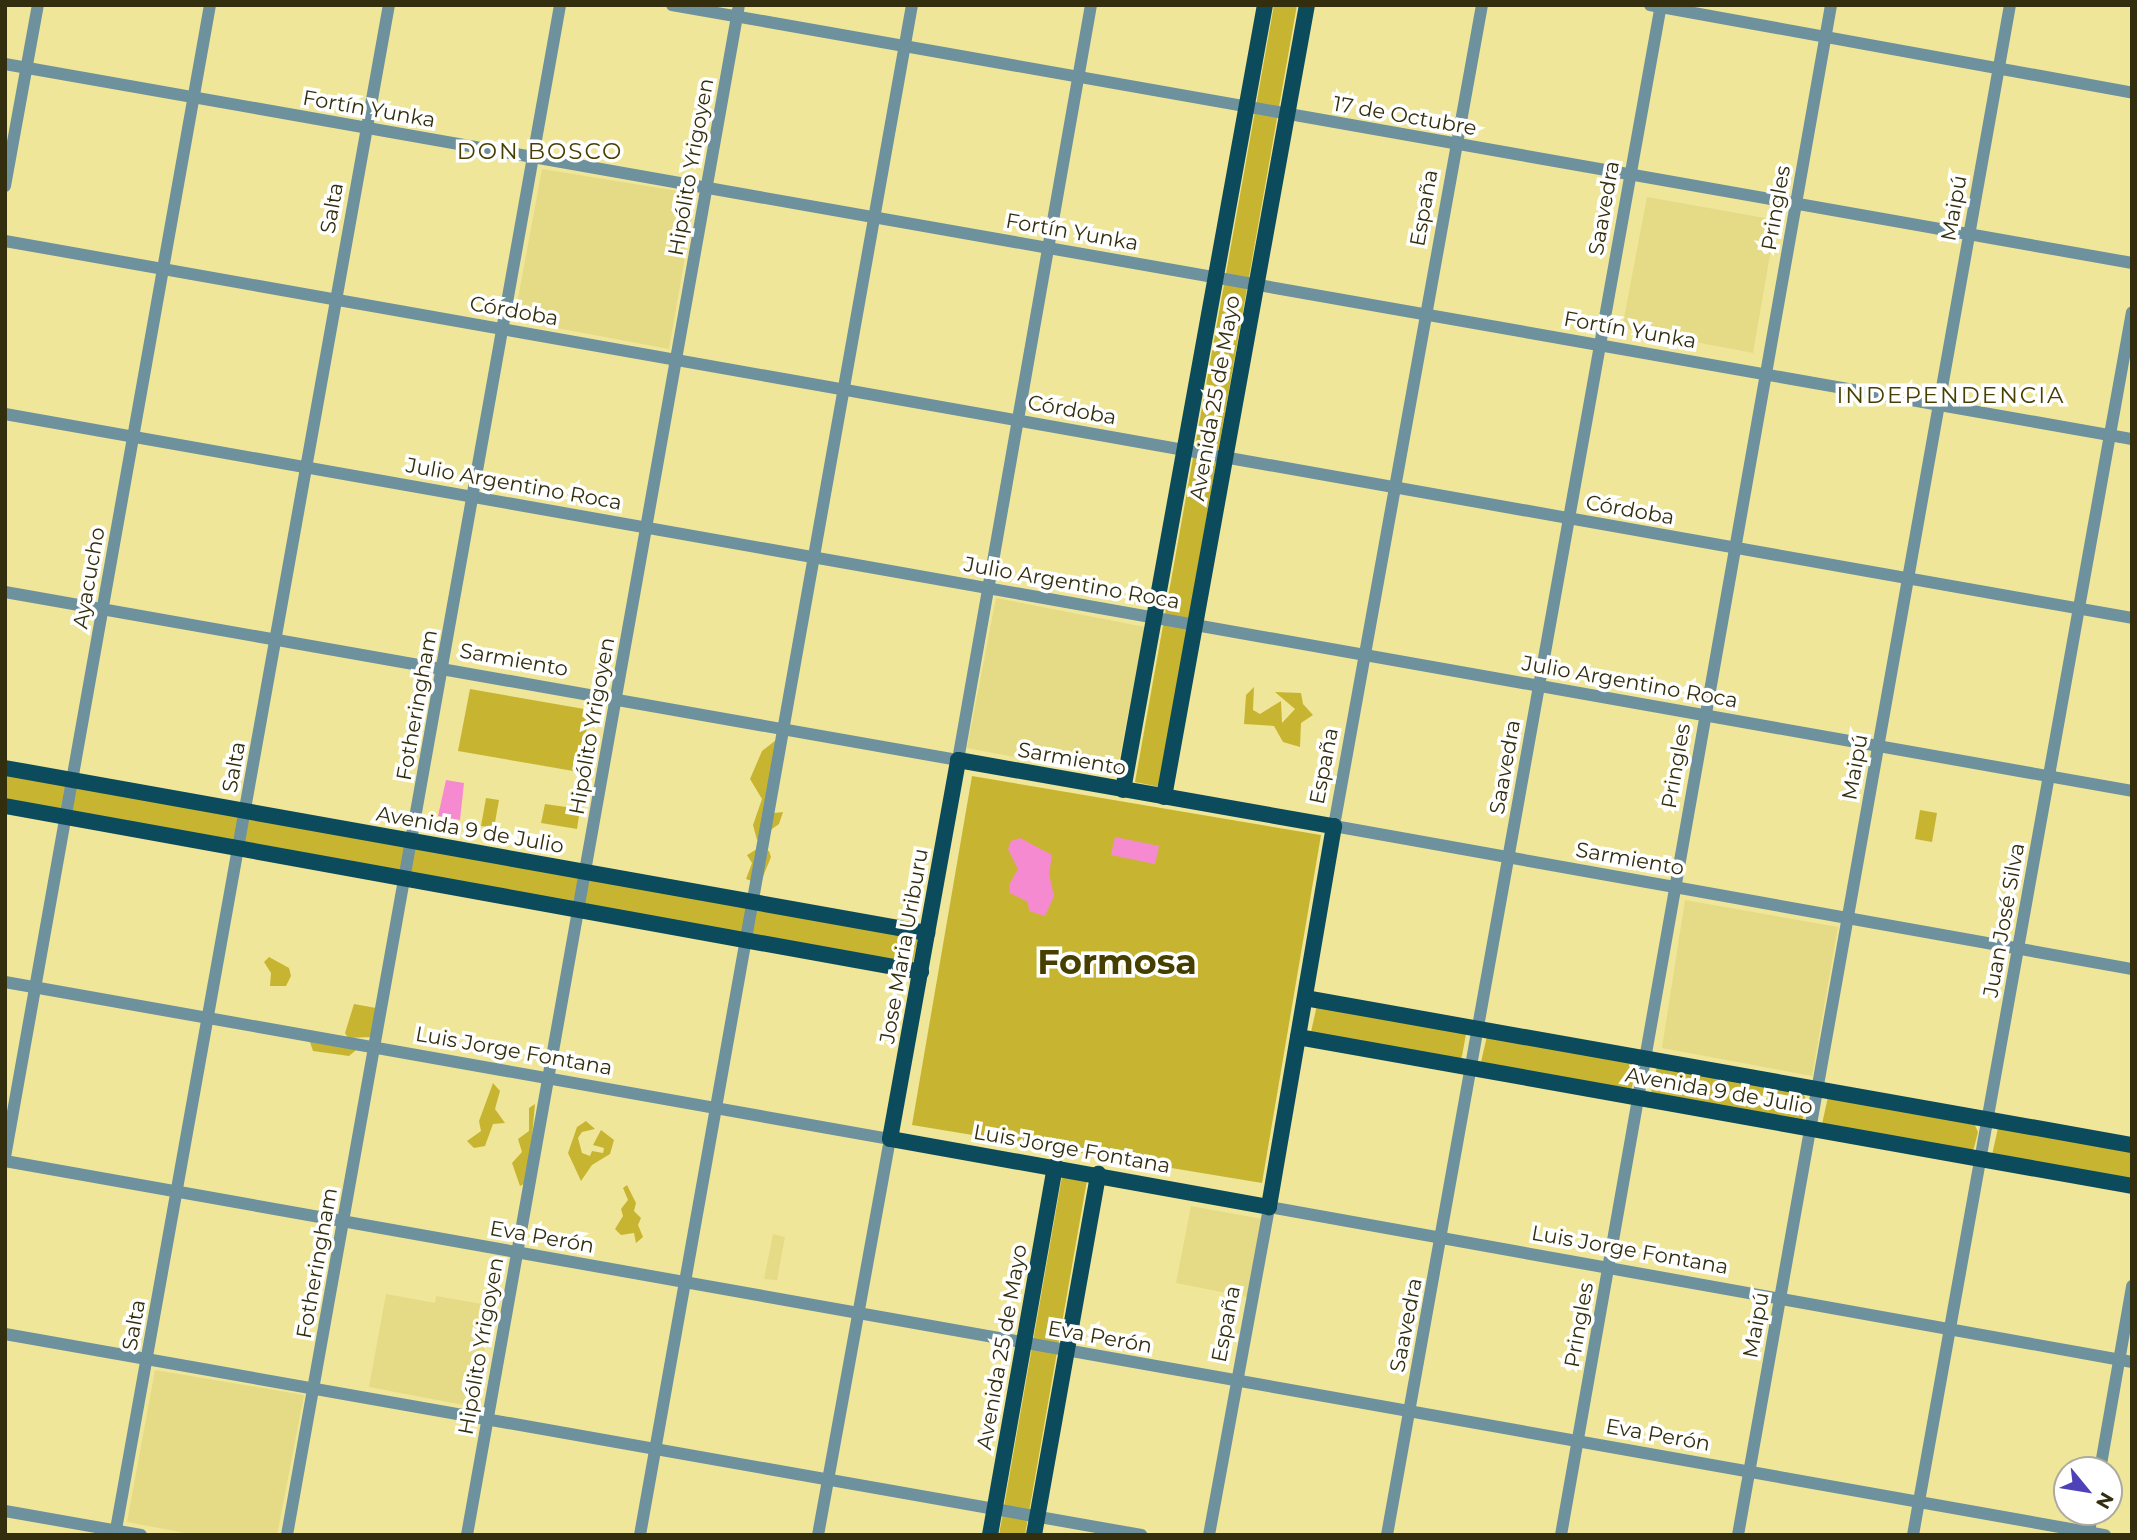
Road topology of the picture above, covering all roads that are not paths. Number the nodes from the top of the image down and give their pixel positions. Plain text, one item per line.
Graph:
1 (38, 5) edge
2 (210, 5) edge
3 (389, 5) edge
4 (560, 5) edge
5 (672, 5) edge
6 (912, 5) edge
7 (1091, 5) edge
8 (1265, 5) edge
9 (1307, 5) edge
10 (1482, 5) edge
11 (1831, 5) edge
12 (2010, 5) edge
13 (1657, 6) edge
14 (738, 11) edge
15 (1825, 38) junction
16 (905, 46) junction
17 (5, 64) edge
18 (27, 67) junction
19 (1998, 69) junction
20 (1078, 76) junction
21 (2132, 93) edge
22 (193, 97) junction
23 (1246, 107) junction
24 (1287, 114) junction
25 (366, 128) junction
26 (1457, 145) junction
27 (534, 157) junction
28 (1629, 175) junction
29 (5, 186) edge
30 (707, 187) junction
31 (1796, 204) junction
32 (874, 215) junction
33 (1969, 235) junction
34 (5, 241) edge
35 (1048, 247) junction
36 (2132, 263) edge
37 (160, 268) junction
38 (1214, 277) junction
39 (1257, 284) junction
40 (335, 299) junction
41 (2132, 312) edge
42 (1426, 314) junction
43 (502, 328) junction
44 (1598, 345) junction
45 (677, 360) junction
46 (1766, 373) junction
47 (843, 388) junction
48 (1939, 406) junction
49 (5, 414) edge
50 (1017, 420) junction
51 (2110, 435) junction
52 (133, 437) junction
53 (2132, 439) edge
54 (1183, 450) junction
55 (1225, 458) junction
56 (307, 467) junction
57 (1396, 488) junction
58 (473, 496) junction
59 (1568, 519) junction
60 (646, 526) junction
61 (1735, 548) junction
62 (813, 555) junction
63 (1908, 578) junction
64 (987, 587) junction
65 (5, 592) edge
66 (2079, 608) junction
67 (103, 609) junction
68 (1154, 616) junction
69 (2132, 618) edge
70 (1195, 624) junction
71 (276, 641) junction
72 (1367, 654) junction
73 (443, 669) junction
74 (1539, 685) junction
75 (616, 701) junction
76 (1705, 715) junction
77 (783, 729) junction
78 (1878, 745) junction
79 (958, 760) junction
80 (5, 768) edge
81 (2049, 776) junction
82 (73, 780) junction
83 (1123, 790) junction
84 (2132, 791) edge
85 (1164, 797) junction
86 (5, 806) edge
87 (245, 812) junction
88 (65, 816) junction
89 (1334, 827) junction
90 (412, 841) junction
91 (238, 847) junction
92 (1508, 859) junction
93 (587, 872) junction
94 (406, 876) junction
95 (1674, 888) junction
96 (752, 902) junction
97 (579, 908) junction
98 (1848, 918) junction
99 (927, 933) junction
100 (746, 938) junction
101 (2018, 949) junction
102 (2132, 969) edge
103 (921, 972) junction
104 (5, 982) edge
105 (36, 987) junction
106 (1305, 998) junction
107 (209, 1019) junction
108 (1478, 1028) junction
109 (1298, 1037) junction
110 (375, 1048) junction
111 (1645, 1059) junction
112 (1471, 1069) junction
113 (549, 1078) junction
114 (1817, 1090) junction
115 (1638, 1097) junction
116 (716, 1108) junction
117 (1987, 1119) junction
118 (1811, 1128) junction
119 (890, 1139) junction
120 (2132, 1144) edge
121 (5, 1159) edge
122 (1980, 1160) junction
123 (1055, 1166) junction
124 (1098, 1174) junction
125 (2132, 1186) edge
126 (177, 1192) junction
127 (1269, 1207) junction
128 (344, 1221) junction
129 (1441, 1238) junction
130 (516, 1252) junction
131 (1608, 1267) junction
132 (685, 1281) junction
133 (2132, 1286) edge
134 (1780, 1299) junction
135 (859, 1313) junction
136 (1950, 1328) junction
137 (5, 1334) edge
138 (1024, 1342) junction
139 (1067, 1350) junction
140 (148, 1359) junction
141 (2125, 1361) edge
142 (1237, 1381) junction
143 (314, 1388) junction
144 (1409, 1412) junction
145 (488, 1419) junction
146 (1577, 1440) junction
147 (656, 1448) junction
148 (2103, 1456) edge
149 (1750, 1471) junction
150 (829, 1479) junction
151 (1919, 1501) junction
152 (995, 1508) junction
153 (5, 1511) edge
154 (1038, 1516) junction
155 (116, 1532) edge
156 (2089, 1533) edge
157 (141, 1535) edge
158 (287, 1535) edge
159 (467, 1535) edge
160 (640, 1535) edge
161 (818, 1535) edge
162 (990, 1535) edge
163 (1034, 1535) edge
164 (1141, 1535) edge
165 (1209, 1535) edge
166 (1387, 1535) edge
167 (1561, 1535) edge
168 (1738, 1535) edge
169 (1913, 1535) edge
170 (2105, 1535) edge

1 - 18 street
2 - 22 street, Ayacucho
3 - 25 street, Salta
4 - 27 street, Fotheringham
5 - 14 street, 17 de Octubre
6 - 16 street
7 - 20 street
8 - 23 main road, Avenida 25 de Mayo
9 - 24 main road, Avenida 25 de Mayo
10 - 26 street, España
11 - 15 street, Pringles
12 - 19 street, Maipú
13 - 15 street
13 - 28 street, Saavedra
14 - 16 street, 17 de Octubre
14 - 30 street, Hipólito Yrigoyen
15 - 19 street
15 - 31 street, Pringles
16 - 20 street, 17 de Octubre
16 - 32 street
17 - 18 street, Fortín Yunka
18 - 22 street, Fortín Yunka
18 - 29 street
19 - 21 street
19 - 33 street, Maipú
20 - 23 street, 17 de Octubre
20 - 35 street
22 - 25 street, Fortín Yunka
22 - 37 street, Ayacucho
23 - 24 street, 17 de Octubre
23 - 38 main road, Avenida 25 de Mayo
24 - 26 street, 17 de Octubre
24 - 39 main road, Avenida 25 de Mayo
25 - 27 street, Fortín Yunka
25 - 40 street, Salta
26 - 28 street, 17 de Octubre
26 - 42 street, España
27 - 30 street, Fortín Yunka
27 - 43 street, Fotheringham
28 - 31 street, 17 de Octubre
28 - 44 street, Saavedra
30 - 32 street, Fortín Yunka
30 - 45 street, Hipólito Yrigoyen
31 - 33 street, 17 de Octubre
31 - 46 street, Pringles
32 - 35 street, Fortín Yunka
32 - 47 street
33 - 36 street, 17 de Octubre
33 - 48 street, Maipú
34 - 37 street, Córdoba
35 - 38 street, Fortín Yunka
35 - 50 street
37 - 40 street, Córdoba
37 - 52 street, Ayacucho
38 - 39 street, Fortín Yunka
38 - 54 main road, Avenida 25 de Mayo
39 - 42 street, Fortín Yunka
39 - 55 main road, Avenida 25 de Mayo
40 - 43 street, Córdoba
40 - 56 street, Salta
41 - 51 street, Juan José Silva
42 - 44 street, Fortín Yunka
42 - 57 street, España
43 - 45 street, Córdoba
43 - 58 street, Fotheringham
44 - 46 street, Fortín Yunka
44 - 59 street, Saavedra
45 - 47 street, Córdoba
45 - 60 street, Hipólito Yrigoyen
46 - 48 street, Fortín Yunka
46 - 61 street, Pringles
47 - 50 street, Córdoba
47 - 62 street
48 - 51 street, Fortín Yunka
48 - 63 street, Maipú
49 - 52 street, Julio Argentino Roca
50 - 54 street, Córdoba
50 - 64 street
51 - 53 street, Fortín Yunka
51 - 66 street, Juan José Silva
52 - 56 street, Julio Argentino Roca
52 - 67 street, Ayacucho
54 - 55 street, Córdoba
54 - 68 main road, Avenida 25 de Mayo
55 - 57 street, Córdoba
55 - 70 main road, Avenida 25 de Mayo
56 - 58 street, Julio Argentino Roca
56 - 71 street, Salta
57 - 59 street, Córdoba
57 - 72 street, España
58 - 60 street, Julio Argentino Roca
58 - 73 street, Fotheringham
59 - 61 street, Córdoba
59 - 74 street, Saavedra
60 - 62 street, Julio Argentino Roca
60 - 75 street, Hipólito Yrigoyen
61 - 63 street, Córdoba
61 - 76 street, Pringles
62 - 64 street, Julio Argentino Roca
62 - 77 street
63 - 66 street, Córdoba
63 - 78 street, Maipú
64 - 68 street, Julio Argentino Roca
64 - 79 street
65 - 67 street, Sarmiento
66 - 69 street, Córdoba
66 - 81 street, Juan José Silva
67 - 71 street, Sarmiento
67 - 82 street, Ayacucho
68 - 70 street, Julio Argentino Roca
68 - 83 main road, Avenida 25 de Mayo
70 - 72 street, Julio Argentino Roca
70 - 85 main road, Avenida 25 de Mayo
71 - 73 street, Sarmiento
71 - 87 street, Salta
72 - 74 street, Julio Argentino Roca
72 - 89 street, España
73 - 75 street, Sarmiento
73 - 90 street, Fotheringham
74 - 76 street, Julio Argentino Roca
74 - 92 street, Saavedra
75 - 77 street, Sarmiento
75 - 93 street, Hipólito Yrigoyen
76 - 78 street, Julio Argentino Roca
76 - 95 street, Pringles
77 - 79 street, Sarmiento
77 - 96 street
78 - 81 street, Julio Argentino Roca
78 - 98 street, Maipú
79 - 83 main road, Sarmiento
79 - 99 main road, Jose Maria Uriburu
80 - 82 main road, Avenida 9 de Julio
81 - 84 street, Julio Argentino Roca
81 - 101 street, Juan José Silva
82 - 87 main road, Avenida 9 de Julio
82 - 88 street, Ayacucho
83 - 85 main road, Sarmiento
85 - 89 main road, Sarmiento
86 - 88 main road
87 - 90 main road, Avenida 9 de Julio
87 - 91 street, Salta
88 - 91 main road
88 - 105 street, Ayacucho
89 - 92 street, Sarmiento
89 - 106 main road, España
90 - 93 main road, Avenida 9 de Julio
90 - 94 street, Fotheringham
91 - 94 main road
91 - 107 street, Salta
92 - 95 street, Sarmiento
92 - 108 street, Saavedra
93 - 96 main road, Avenida 9 de Julio
93 - 97 street, Hipólito Yrigoyen
94 - 97 main road
94 - 110 street, Fotheringham
95 - 98 street, Sarmiento
95 - 111 street, Pringles
96 - 99 main road, Avenida 9 de Julio
96 - 100 street
97 - 100 main road
97 - 113 street, Hipólito Yrigoyen
98 - 101 street, Sarmiento
98 - 114 street, Maipú
99 - 103 main road, Jose Maria Uriburu
100 - 103 main road
100 - 116 street
101 - 102 street, Sarmiento
101 - 117 street, Juan José Silva
103 - 119 main road, Jose Maria Uriburu
104 - 105 street, Luis Jorge Fontana
105 - 107 street, Luis Jorge Fontana
105 - 121 street, Ayacucho
106 - 108 main road, Avenida 9 de Julio
106 - 109 main road, España
107 - 110 street, Luis Jorge Fontana
107 - 126 street, Salta
108 - 111 main road, Avenida 9 de Julio
108 - 112 street, Saavedra
109 - 112 main road, Avenida 9 de Julio
109 - 127 main road, España
110 - 113 street, Luis Jorge Fontana
110 - 128 street, Fotheringham
111 - 114 main road, Avenida 9 de Julio
111 - 115 street, Pringles
112 - 115 main road, Avenida 9 de Julio
112 - 129 street, Saavedra
113 - 116 street, Luis Jorge Fontana
113 - 130 street, Hipólito Yrigoyen
114 - 117 main road, Avenida 9 de Julio
114 - 118 street, Maipú
115 - 118 main road, Avenida 9 de Julio
115 - 131 street, Pringles
116 - 119 street, Luis Jorge Fontana
116 - 132 street
117 - 120 main road, Avenida 9 de Julio
117 - 122 street, Juan José Silva
118 - 122 main road, Avenida 9 de Julio
118 - 134 street, Maipú
119 - 123 main road, Luis Jorge Fontana
119 - 135 street
121 - 126 street, Eva Perón
122 - 125 main road, Avenida 9 de Julio
122 - 136 street, Juan José Silva
123 - 124 main road, Luis Jorge Fontana
123 - 138 main road, Avenida 25 de Mayo
124 - 127 main road, Luis Jorge Fontana
124 - 139 main road
126 - 128 street, Eva Perón
126 - 140 street, Salta
127 - 129 street, Luis Jorge Fontana
127 - 142 street, España
128 - 130 street, Eva Perón
128 - 143 street, Fotheringham
129 - 131 street, Luis Jorge Fontana
129 - 144 street, Saavedra
130 - 132 street, Eva Perón
130 - 145 street, Hipólito Yrigoyen
131 - 134 street, Luis Jorge Fontana
131 - 146 street, Pringles
132 - 135 street, Eva Perón
132 - 147 street
133 - 141 street
134 - 136 street, Luis Jorge Fontana
134 - 149 street, Maipú
135 - 138 street, Eva Perón
135 - 150 street
136 - 141 street, Luis Jorge Fontana
136 - 151 street, Juan José Silva
137 - 140 street
138 - 139 street, Eva Perón
138 - 152 main road, Avenida 25 de Mayo
139 - 142 street, Eva Perón
139 - 154 main road
140 - 143 street
140 - 155 street, Salta
141 - 148 street
142 - 144 street, Eva Perón
142 - 165 street, España
143 - 145 street
143 - 158 street, Fotheringham
144 - 146 street, Eva Perón
144 - 166 street, Saavedra
145 - 147 street
145 - 159 street, Hipólito Yrigoyen
146 - 149 street, Eva Perón
146 - 167 street, Pringles
147 - 150 street
147 - 160 street
149 - 151 street, Eva Perón
149 - 168 street, Maipú
150 - 152 street
150 - 161 street
151 - 156 street, Eva Perón
151 - 169 street, Juan José Silva
152 - 154 street
152 - 162 main road, Avenida 25 de Mayo
153 - 155 street
154 - 163 main road
154 - 164 street
155 - 157 street
156 - 170 street, Eva Perón

